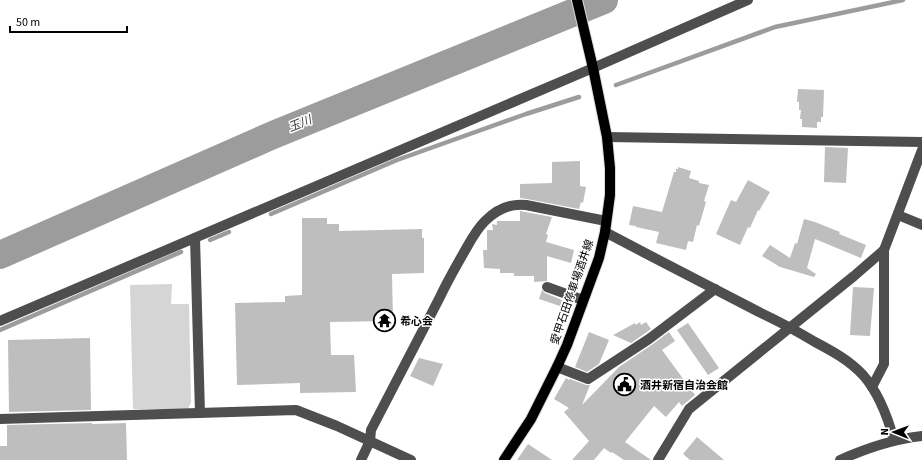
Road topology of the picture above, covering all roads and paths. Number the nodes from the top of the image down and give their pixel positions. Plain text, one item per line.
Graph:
1 (577, 0) edge
2 (748, 0) edge
3 (593, 68) junction
4 (607, 137) junction
5 (922, 142) edge
6 (922, 150) edge
7 (898, 215) junction
8 (606, 221) junction
9 (922, 225) edge
10 (605, 232) junction
11 (195, 238) junction
12 (884, 250) junction
13 (548, 287) dead end
14 (715, 289) junction
15 (583, 300) junction
16 (0, 321) edge
17 (790, 327) junction
18 (557, 367) junction
19 (872, 387) junction
20 (200, 413) junction
21 (0, 419) edge
22 (922, 436) edge
23 (894, 440) junction
24 (370, 441) junction
25 (361, 460) edge
26 (411, 460) edge
27 (504, 460) edge
28 (658, 460) edge
29 (840, 460) edge

1 - 3 main road, 愛甲石田停車場酒井線
2 - 3 street
3 - 4 main road, 愛甲石田停車場酒井線
3 - 11 street
4 - 5 street
4 - 8 main road, 愛甲石田停車場酒井線
6 - 7 street
7 - 9 street
7 - 12 street
8 - 10 main road, 愛甲石田停車場酒井線
8 - 24 street
10 - 14 street
10 - 15 main road, 愛甲石田停車場酒井線
11 - 16 street
11 - 20 street
12 - 17 street
12 - 19 street
13 - 15 street
14 - 17 street
14 - 18 street
15 - 18 main road, 愛甲石田停車場酒井線
17 - 19 street
17 - 28 street
18 - 27 main road, 愛甲石田停車場酒井線
19 - 23 street
20 - 21 street
20 - 24 street
22 - 23 street
23 - 29 street
24 - 25 street
24 - 26 street

